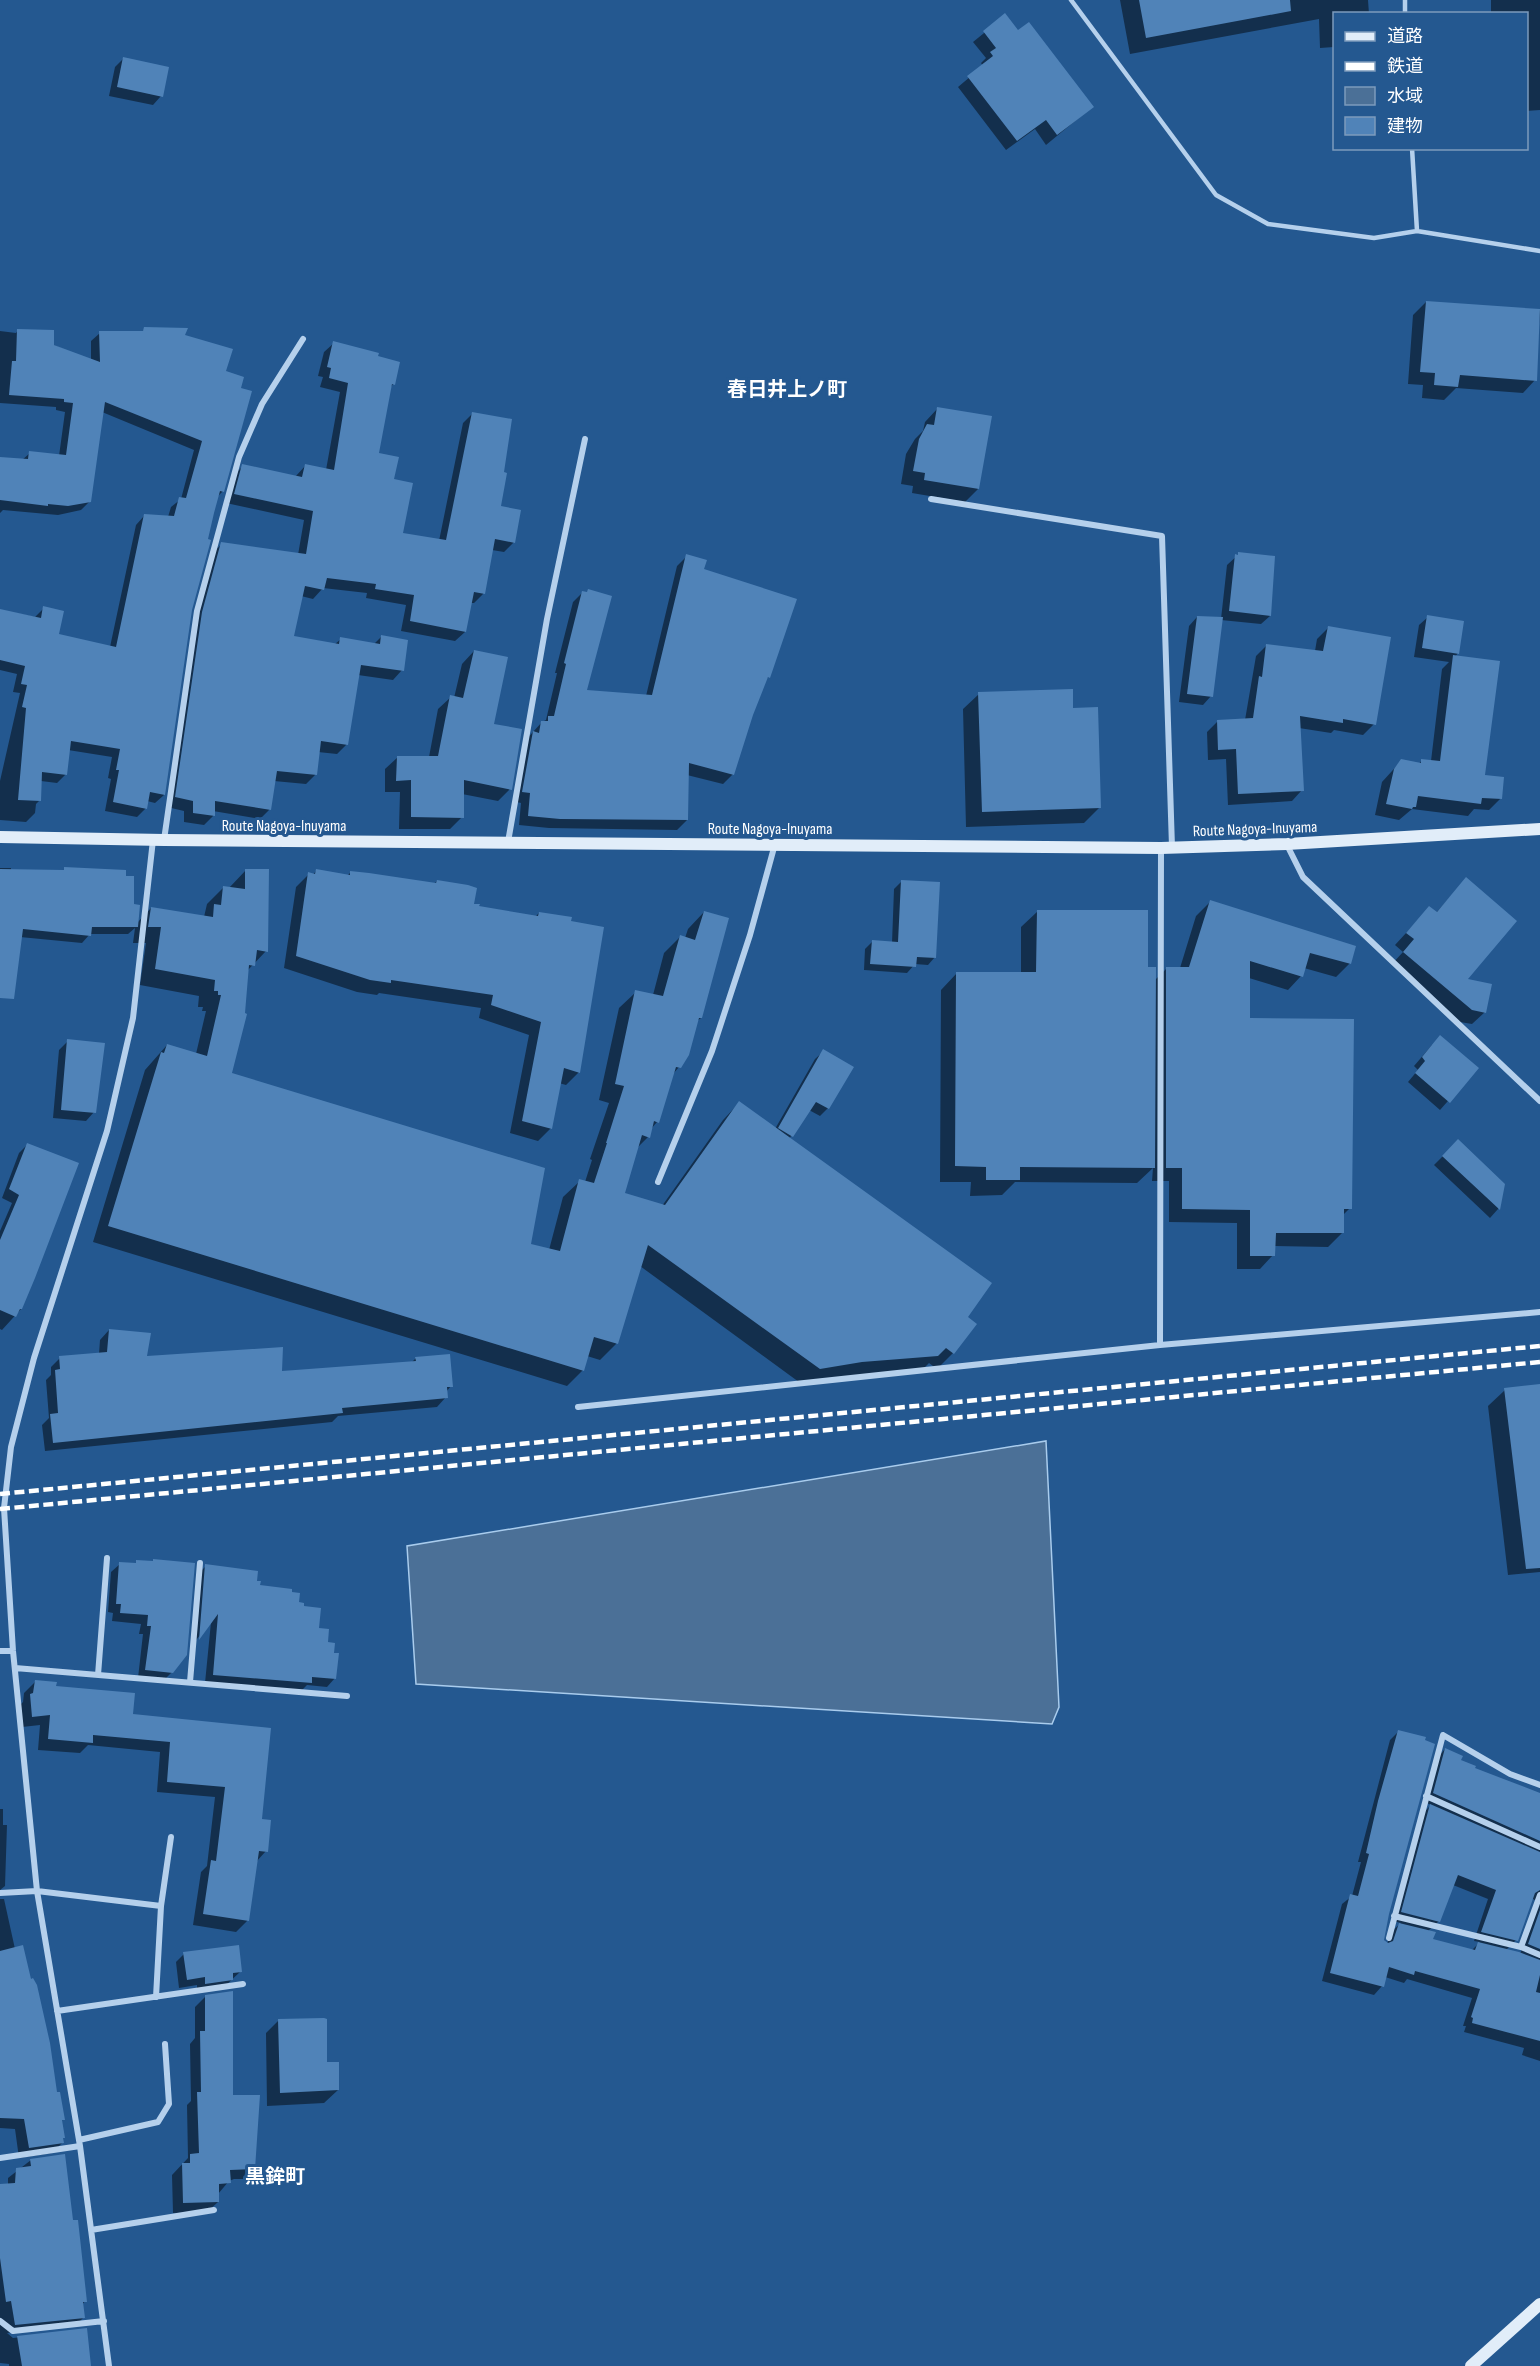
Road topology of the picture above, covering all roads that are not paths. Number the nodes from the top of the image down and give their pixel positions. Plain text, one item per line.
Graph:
1 (1071, 0) edge
2 (1412, 150) edge
3 (1417, 231) junction
4 (1540, 251) edge
5 (303, 339) dead end
6 (585, 439) dead end
7 (931, 499) dead end
8 (1540, 829) edge
9 (0, 837) edge
10 (158, 840) junction
11 (508, 843) junction
12 (776, 844) junction
13 (1287, 844) junction
14 (1166, 848) junction
15 (1540, 1101) edge
16 (658, 1182) dead end
17 (1540, 1312) edge
18 (1160, 1345) junction
19 (578, 1407) dead end
20 (107, 1558) dead end
21 (200, 1563) dead end
22 (0, 1651) edge
23 (13, 1651) junction
24 (15, 1668) junction
25 (98, 1675) junction
26 (190, 1682) junction
27 (348, 1696) dead end
28 (1540, 1785) edge
29 (1425, 1796) junction
30 (171, 1837) dead end
31 (1540, 1847) edge
32 (37, 1891) junction
33 (0, 1893) edge
34 (1540, 1895) edge
35 (161, 1906) junction
36 (1394, 1916) junction
37 (1389, 1938) dead end
38 (1521, 1947) junction
39 (1540, 1955) edge
40 (243, 1984) dead end
41 (156, 1997) junction
42 (57, 2012) junction
43 (165, 2044) dead end
44 (79, 2143) junction
45 (0, 2158) edge
46 (214, 2210) dead end
47 (91, 2230) junction
48 (1540, 2304) edge
49 (0, 2321) edge
50 (104, 2321) junction
51 (110, 2366) edge
52 (1471, 2366) edge

1 - 3 lane
2 - 3 lane
3 - 4 lane
5 - 10 street
6 - 11 street
7 - 14 street
8 - 13 main road, Route Nagoya-Inuyama
9 - 10 main road, Route Nagoya-Inuyama
10 - 11 main road, Route Nagoya-Inuyama
10 - 23 street
11 - 12 main road, Route Nagoya-Inuyama
12 - 14 main road, Route Nagoya-Inuyama
12 - 16 street
13 - 14 main road, Route Nagoya-Inuyama
13 - 15 street
14 - 18 street
17 - 18 street
18 - 19 street
20 - 25 street
21 - 26 street
22 - 23 street
23 - 24 street
24 - 25 street
24 - 32 street
25 - 26 street
26 - 27 street
28 - 29 street
29 - 31 street
29 - 36 street
30 - 35 street
32 - 33 street
32 - 35 street
32 - 42 street
34 - 38 street
35 - 41 street
36 - 37 street
36 - 38 street
38 - 39 street
40 - 41 street
41 - 42 street
42 - 44 street
43 - 44 street
44 - 45 street
44 - 47 street
46 - 47 street
47 - 50 street
48 - 52 main road
49 - 50 street
50 - 51 street

